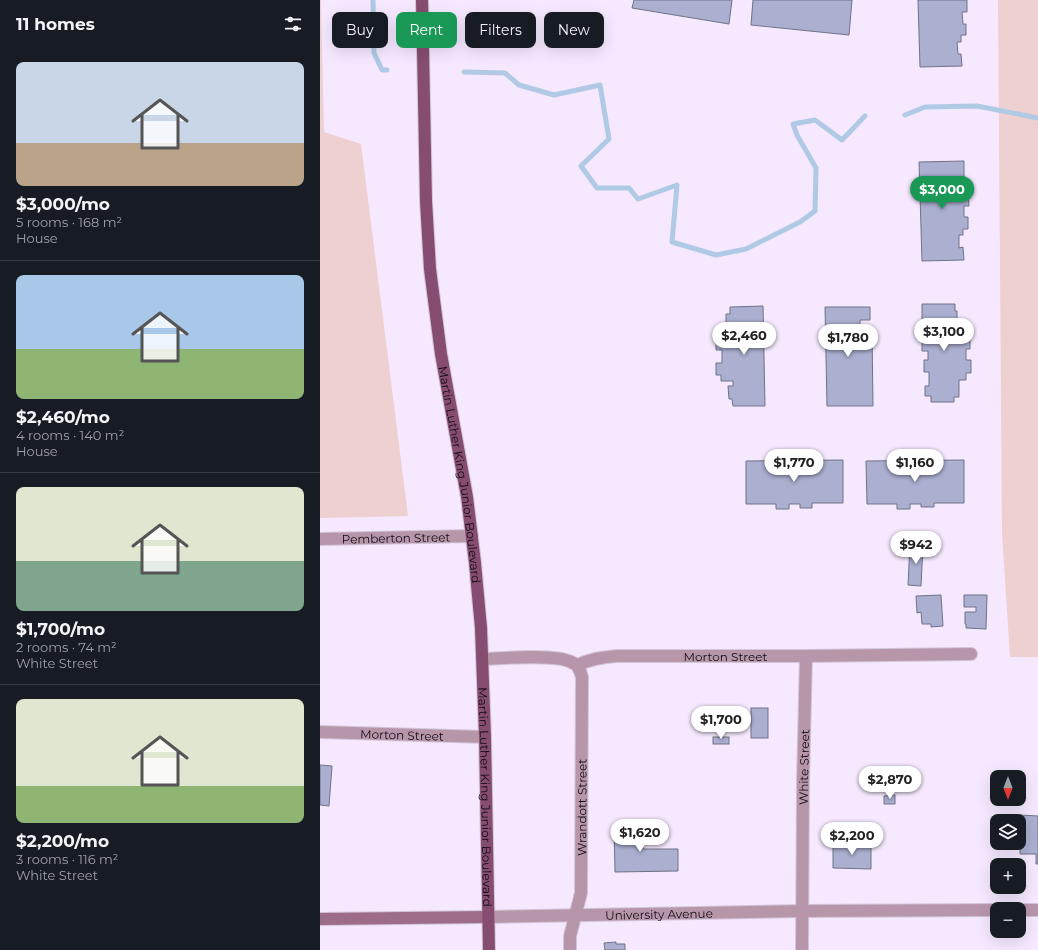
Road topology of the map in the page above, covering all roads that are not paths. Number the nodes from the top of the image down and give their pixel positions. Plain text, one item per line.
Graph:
1 (422, 0) edge
2 (472, 536) junction
3 (320, 539) edge
4 (971, 654) dead end
5 (806, 656) junction
6 (483, 659) junction
7 (576, 665) junction
8 (320, 732) edge
9 (484, 737) junction
10 (990, 910) edge
11 (1026, 910) edge
12 (1038, 910) edge
13 (802, 911) junction
14 (575, 916) junction
15 (488, 917) junction
16 (320, 919) edge
17 (489, 950) edge
18 (570, 950) edge
19 (802, 950) edge

1 - 2 main road, Martin Luther King Junior Boulevard
2 - 3 street, Pemberton Street
2 - 6 main road, Martin Luther King Junior Boulevard
4 - 5 street, Morton Street
5 - 7 street, Morton Street
5 - 13 street, White Street
6 - 7 street
6 - 9 main road, Martin Luther King Junior Boulevard
7 - 14 street, Wrandott Street
8 - 9 street, Morton Street
9 - 15 main road, Martin Luther King Junior Boulevard
10 - 13 street, University Avenue
11 - 12 street
13 - 14 street, University Avenue
13 - 19 street, White Street
14 - 15 street, University Avenue
14 - 18 street, Wrandott Street
15 - 16 street, University Avenue
15 - 17 main road, Martin Luther King Junior Boulevard

